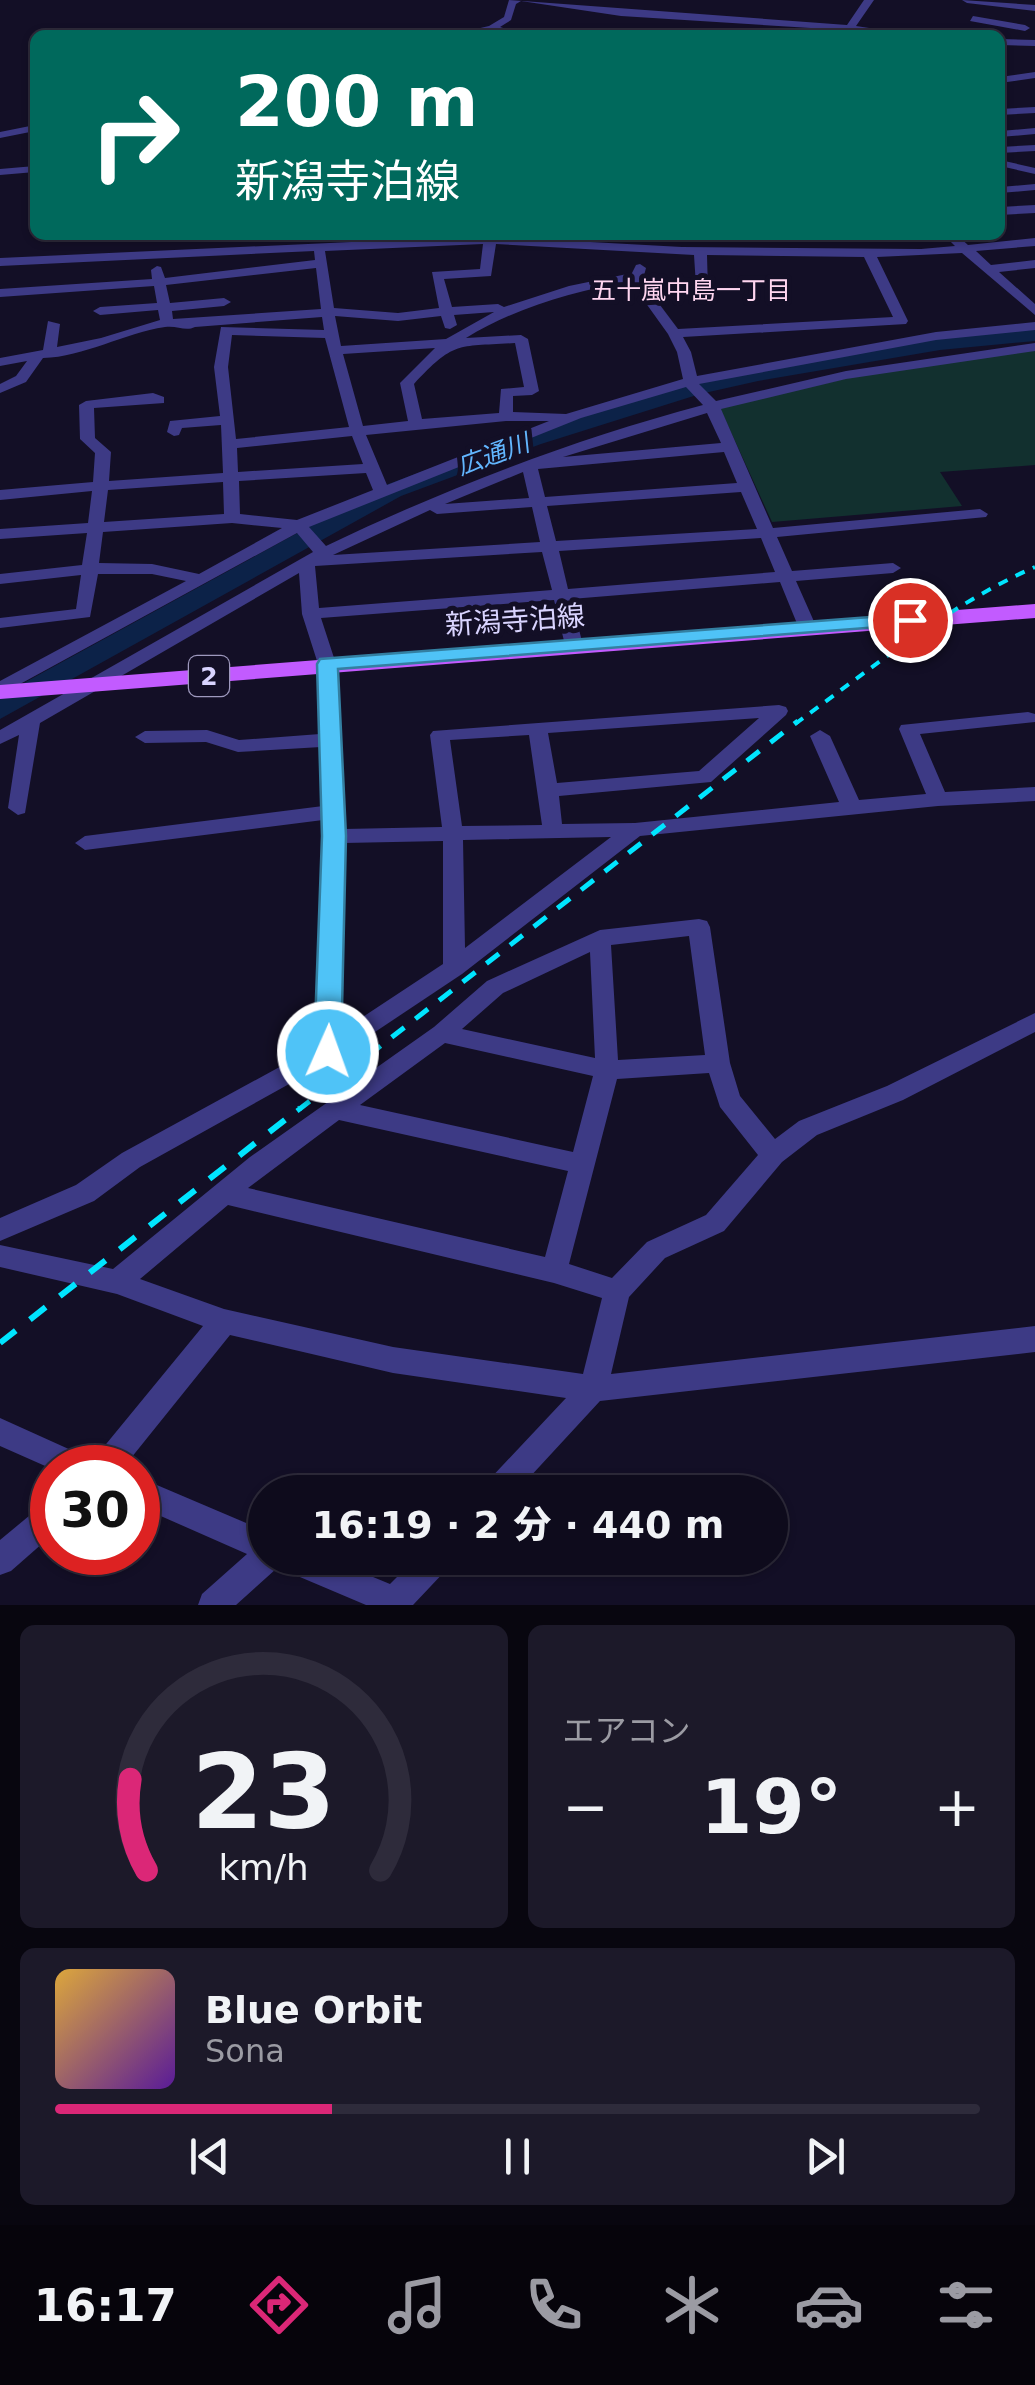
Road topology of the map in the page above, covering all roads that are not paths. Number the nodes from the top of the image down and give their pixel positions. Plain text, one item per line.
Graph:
1 (521, 0) edge
2 (870, 0) edge
3 (976, 1) edge
4 (1035, 10) edge
5 (973, 19) dead end
6 (492, 28) junction
7 (481, 30) edge
8 (500, 30) edge
9 (838, 30) edge
10 (848, 30) edge
11 (1030, 30) edge
12 (1005, 42) edge
13 (1035, 43) edge
14 (1035, 75) edge
15 (1005, 79) edge
16 (1035, 110) edge
17 (1005, 112) edge
18 (30, 129) edge
19 (1035, 132) edge
20 (1005, 134) edge
21 (0, 135) edge
22 (1035, 148) edge
23 (1005, 150) edge
24 (1005, 164) edge
25 (30, 169) edge
26 (1035, 171) edge
27 (0, 172) edge
28 (1035, 187) edge
29 (1005, 190) edge
30 (1035, 209) edge
31 (1005, 211) edge
32 (425, 240) edge
33 (484, 240) edge
34 (603, 240) edge
35 (671, 240) edge
36 (956, 240) edge
37 (1035, 242) edge
38 (965, 248) junction
39 (647, 249) junction
40 (700, 251) junction
41 (868, 253) junction
42 (154, 256) junction
43 (321, 256) junction
44 (0, 262) edge
45 (1035, 264) edge
46 (990, 268) junction
47 (638, 276) junction
48 (160, 282) junction
49 (1035, 288) edge
50 (1012, 290) junction
51 (0, 293) edge
52 (648, 299) junction
53 (224, 302) dead end
54 (514, 307) junction
55 (100, 311) dead end
56 (446, 311) junction
57 (1035, 311) edge
58 (328, 312) junction
59 (168, 315) junction
60 (53, 324) dead end
61 (1035, 326) edge
62 (226, 330) junction
63 (674, 333) junction
64 (331, 334) junction
65 (454, 341) junction
66 (1035, 347) edge
67 (338, 350) junction
68 (43, 355) junction
69 (0, 362) edge
70 (690, 384) junction
71 (0, 389) edge
72 (159, 400) dead end
73 (711, 406) junction
74 (576, 415) junction
75 (506, 417) junction
76 (228, 420) junction
77 (174, 424) dead end
78 (416, 424) junction
79 (357, 431) junction
80 (229, 444) junction
81 (730, 447) junction
82 (529, 464) junction
83 (372, 468) junction
84 (231, 477) junction
85 (100, 486) junction
86 (749, 487) junction
87 (380, 490) junction
88 (0, 496) edge
89 (540, 502) junction
90 (415, 510) junction
91 (980, 514) dead end
92 (232, 518) junction
93 (299, 525) junction
94 (94, 530) junction
95 (768, 532) junction
96 (0, 534) edge
97 (550, 547) junction
98 (317, 556) junction
99 (893, 568) dead end
100 (89, 570) junction
101 (785, 575) junction
102 (0, 579) edge
103 (201, 580) junction
104 (562, 594) junction
105 (1035, 611) edge
106 (310, 614) junction
107 (0, 623) edge
108 (806, 626) junction
109 (574, 645) junction
110 (328, 664) junction
111 (85, 685) junction
112 (2, 691) edge
113 (1028, 718) dead end
114 (32, 720) junction
115 (537, 728) junction
116 (145, 736) dead end
117 (820, 736) dead end
118 (0, 738) edge
119 (330, 740) junction
120 (550, 790) junction
121 (1035, 794) edge
122 (938, 799) junction
123 (18, 808) dead end
124 (852, 808) junction
125 (333, 812) junction
126 (635, 830) junction
127 (552, 833) junction
128 (453, 835) junction
129 (334, 836) junction
130 (84, 843) dead end
131 (600, 938) junction
132 (454, 968) junction
133 (1035, 1022) edge
134 (442, 1034) junction
135 (328, 1052) junction
136 (718, 1063) junction
137 (607, 1070) junction
138 (335, 1108) junction
139 (774, 1155) junction
140 (581, 1164) junction
141 (223, 1193) junction
142 (0, 1230) edge
143 (0, 1256) edge
144 (554, 1271) junction
145 (116, 1282) junction
146 (617, 1291) junction
147 (224, 1321) junction
148 (1035, 1339) edge
149 (593, 1389) junction
150 (0, 1432) edge
151 (30, 1445) edge
152 (123, 1445) edge
153 (513, 1475) edge
154 (160, 1501) edge
155 (30, 1535) edge
156 (248, 1539) edge
157 (0, 1560) edge
158 (248, 1573) edge
159 (331, 1575) edge
160 (420, 1575) edge
161 (394, 1603) edge
162 (213, 1605) edge

1 - 6 street
1 - 9 street
2 - 10 street
3 - 4 street
4 - 11 street
5 - 11 street
6 - 7 street
6 - 8 street
12 - 13 street
14 - 15 street
16 - 17 street
18 - 21 street
19 - 20 street
22 - 23 street
24 - 26 street
25 - 27 street
28 - 29 street
30 - 31 street
32 - 43 street
33 - 56 street
34 - 39 street
35 - 39 street
36 - 38 street
37 - 38 street
38 - 41 street
38 - 46 street
39 - 40 street
39 - 47 street
40 - 41 street
40 - 52 street
41 - 63 street
42 - 43 street
42 - 44 street
42 - 48 street
43 - 48 street
43 - 58 street
45 - 46 street
46 - 50 street
47 - 52 street
47 - 54 street
48 - 51 street
48 - 59 street
49 - 50 street
50 - 57 street
52 - 63 street
53 - 59 street
54 - 56 street
54 - 65 street
55 - 59 street
56 - 58 street
56 - 65 street
58 - 59 street
58 - 64 street
59 - 62 street
59 - 68 street
60 - 68 street
61 - 70 street
62 - 64 street
62 - 76 street
63 - 70 street
64 - 67 street
65 - 67 street
65 - 75 street
65 - 78 street
66 - 73 street
67 - 79 street
68 - 69 street
68 - 71 street
70 - 73 street
70 - 74 street
72 - 85 street
73 - 81 street
73 - 82 street
74 - 75 street
74 - 87 street
75 - 78 street
76 - 77 street
76 - 80 street
78 - 79 street
79 - 80 street
79 - 83 street
80 - 84 street
81 - 82 street
81 - 86 street
82 - 89 street
82 - 90 street
83 - 84 street
83 - 87 street
84 - 85 street
84 - 92 street
85 - 88 street
85 - 94 street
86 - 89 street
86 - 95 street
87 - 93 street
89 - 90 street
89 - 97 street
90 - 98 street
91 - 95 street
92 - 93 street
92 - 94 street
93 - 98 street
93 - 103 street
94 - 96 street
94 - 100 street
95 - 97 street
95 - 101 street
97 - 98 street
97 - 104 street
98 - 106 street
98 - 111 street
99 - 101 street
100 - 102 street
100 - 103 street
100 - 107 street
101 - 104 street
101 - 108 street
103 - 112 street
104 - 106 street
104 - 109 street
105 - 108 main road, 新潟寺泊線 / 2
106 - 110 street
108 - 109 main road, 新潟寺泊線 / 2
109 - 110 main road, 新潟寺泊線 / 2
110 - 111 main road, 新潟寺泊線 / 2
110 - 119 street
111 - 112 main road, 新潟寺泊線 / 2
111 - 114 street
113 - 122 street
114 - 118 street
114 - 123 street
115 - 120 street
115 - 120 street
115 - 128 street
116 - 119 street
117 - 124 street
119 - 125 street
120 - 127 street
121 - 122 street
122 - 124 street
124 - 126 street
125 - 129 street
125 - 130 street
126 - 127 street
126 - 132 street
127 - 128 street
128 - 129 street
128 - 132 street
129 - 135 street
131 - 134 street
131 - 136 street
131 - 137 street
132 - 135 street
133 - 139 street
134 - 137 street
134 - 138 street
135 - 142 street
136 - 137 street
136 - 139 street
137 - 140 street
138 - 140 street
138 - 141 street
139 - 146 street
140 - 144 street
141 - 144 street
141 - 145 street
143 - 145 street
144 - 146 street
145 - 147 street
146 - 149 street
147 - 149 street
147 - 152 street
148 - 149 street
149 - 153 street
150 - 151 street
154 - 156 street
155 - 157 street
158 - 162 street
159 - 161 street
160 - 161 street

